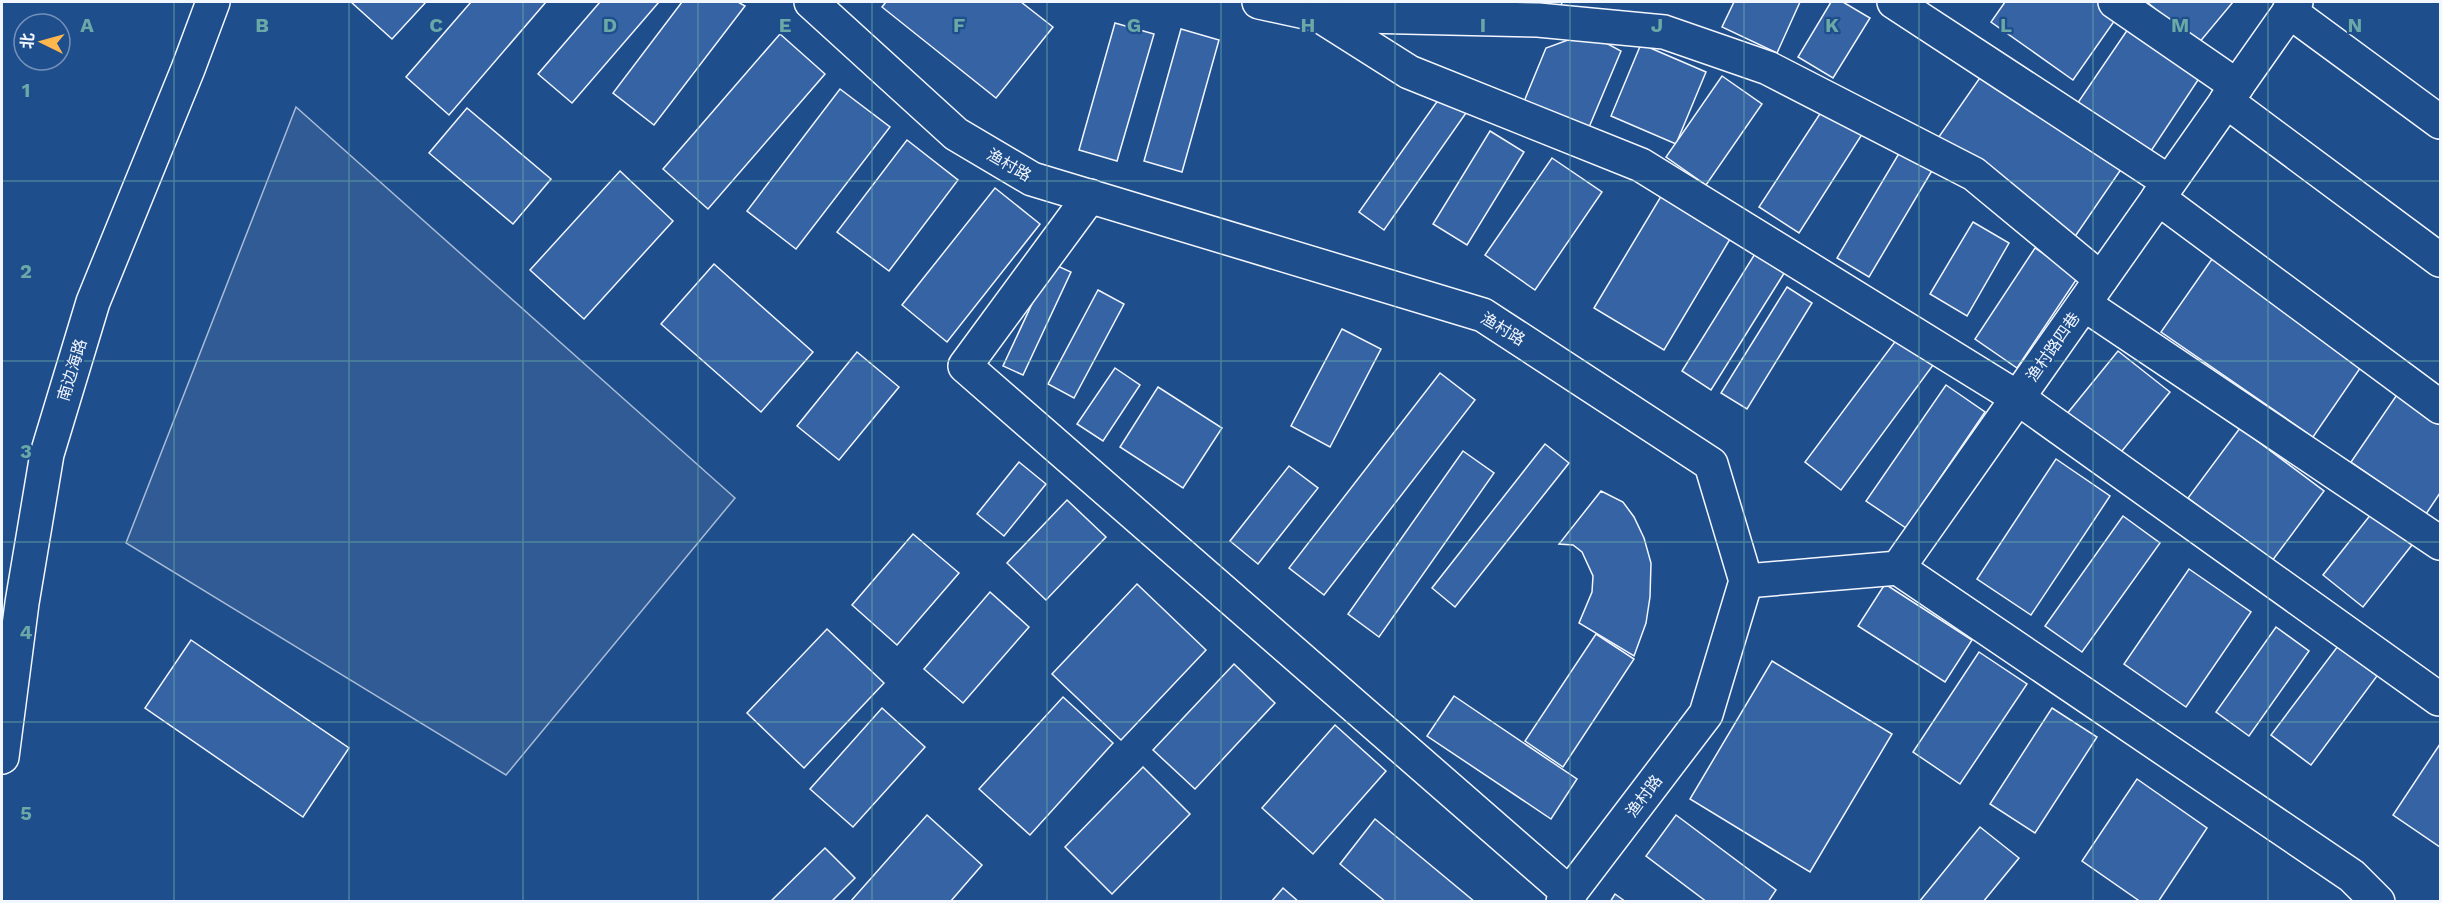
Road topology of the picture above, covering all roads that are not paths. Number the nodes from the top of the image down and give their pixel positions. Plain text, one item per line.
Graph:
1 (213, 2) edge
2 (811, 2) edge
3 (1259, 2) edge
4 (1894, 2) edge
5 (2115, 2) edge
6 (2293, 6) edge
7 (1319, 15) junction
8 (2231, 93) junction
9 (2440, 122) edge
10 (2164, 190) junction
11 (1090, 196) junction
12 (2440, 260) edge
13 (2092, 291) junction
14 (2018, 398) junction
15 (2440, 407) edge
16 (2440, 543) edge
17 (1898, 568) junction
18 (1746, 581) junction
19 (2439, 699) edge
20 (2, 758) edge
21 (1567, 898) edge
22 (2378, 902) edge

1 - 20 street, 南边海路
2 - 11 street, 渔村路
3 - 7 street
4 - 10 street
5 - 8 street
6 - 8 street, 渔村路四巷
6 - 9 street
7 - 13 street
7 - 14 street
8 - 10 street, 渔村路四巷
8 - 12 street
10 - 13 street, 渔村路四巷
10 - 15 street
11 - 18 street, 渔村路
11 - 21 street
13 - 14 street, 渔村路四巷
13 - 16 street
14 - 17 street, 渔村路四巷
14 - 19 street
17 - 18 street
17 - 22 street
18 - 21 street, 渔村路

